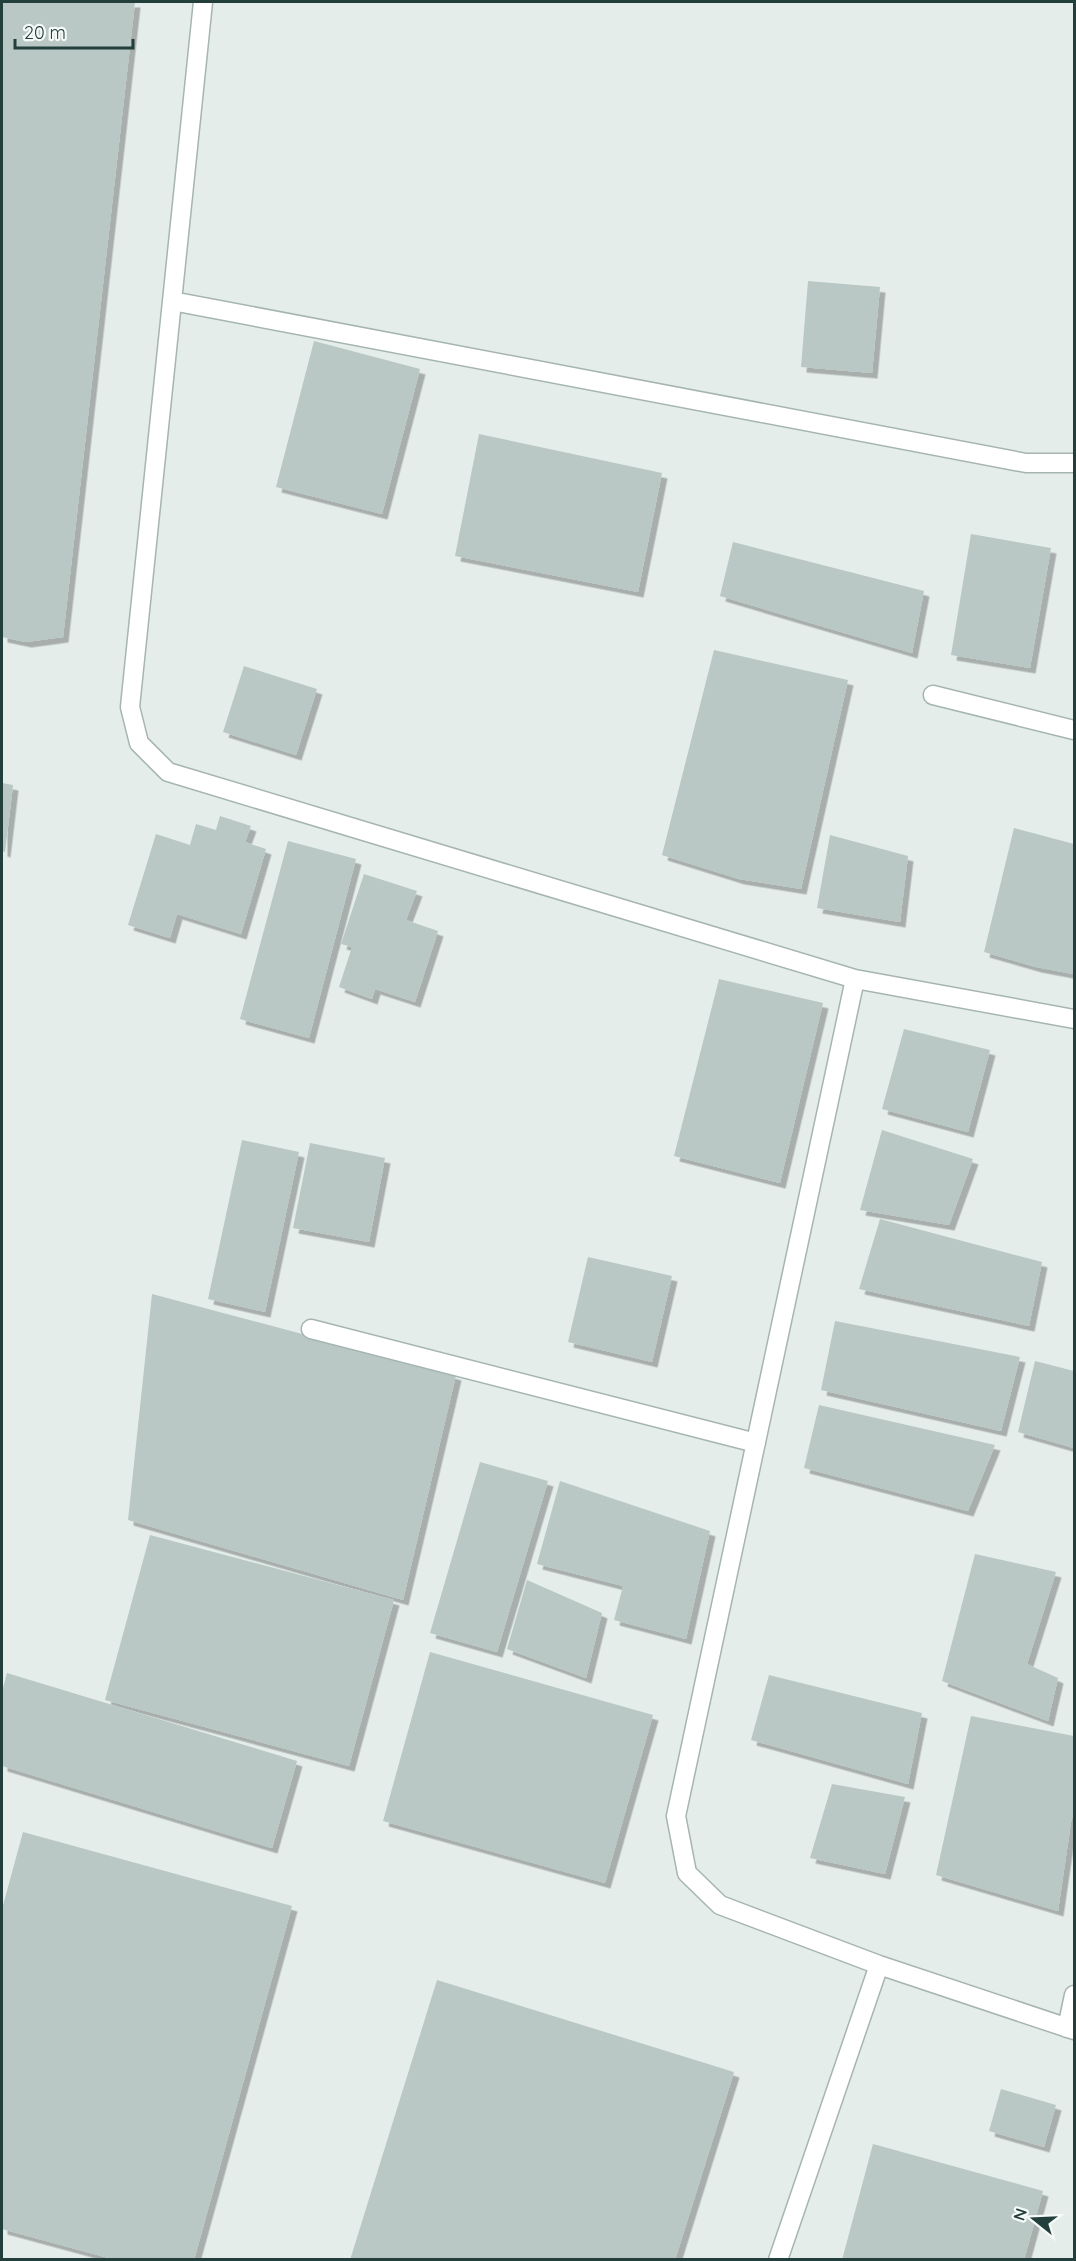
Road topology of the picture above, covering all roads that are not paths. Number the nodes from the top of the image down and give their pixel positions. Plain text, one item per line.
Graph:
1 (203, 2) edge
2 (172, 301) junction
3 (1074, 463) edge
4 (933, 695) dead end
5 (1074, 730) edge
6 (855, 979) junction
7 (1074, 1019) edge
8 (311, 1329) dead end
9 (756, 1443) junction
10 (879, 1965) junction
11 (1074, 1995) edge
12 (1070, 2029) edge
13 (778, 2259) edge

1 - 2 street
2 - 3 street
2 - 6 street
4 - 5 street
6 - 7 street
6 - 9 street
8 - 9 street
9 - 10 street
10 - 12 street
10 - 13 street
11 - 12 street

